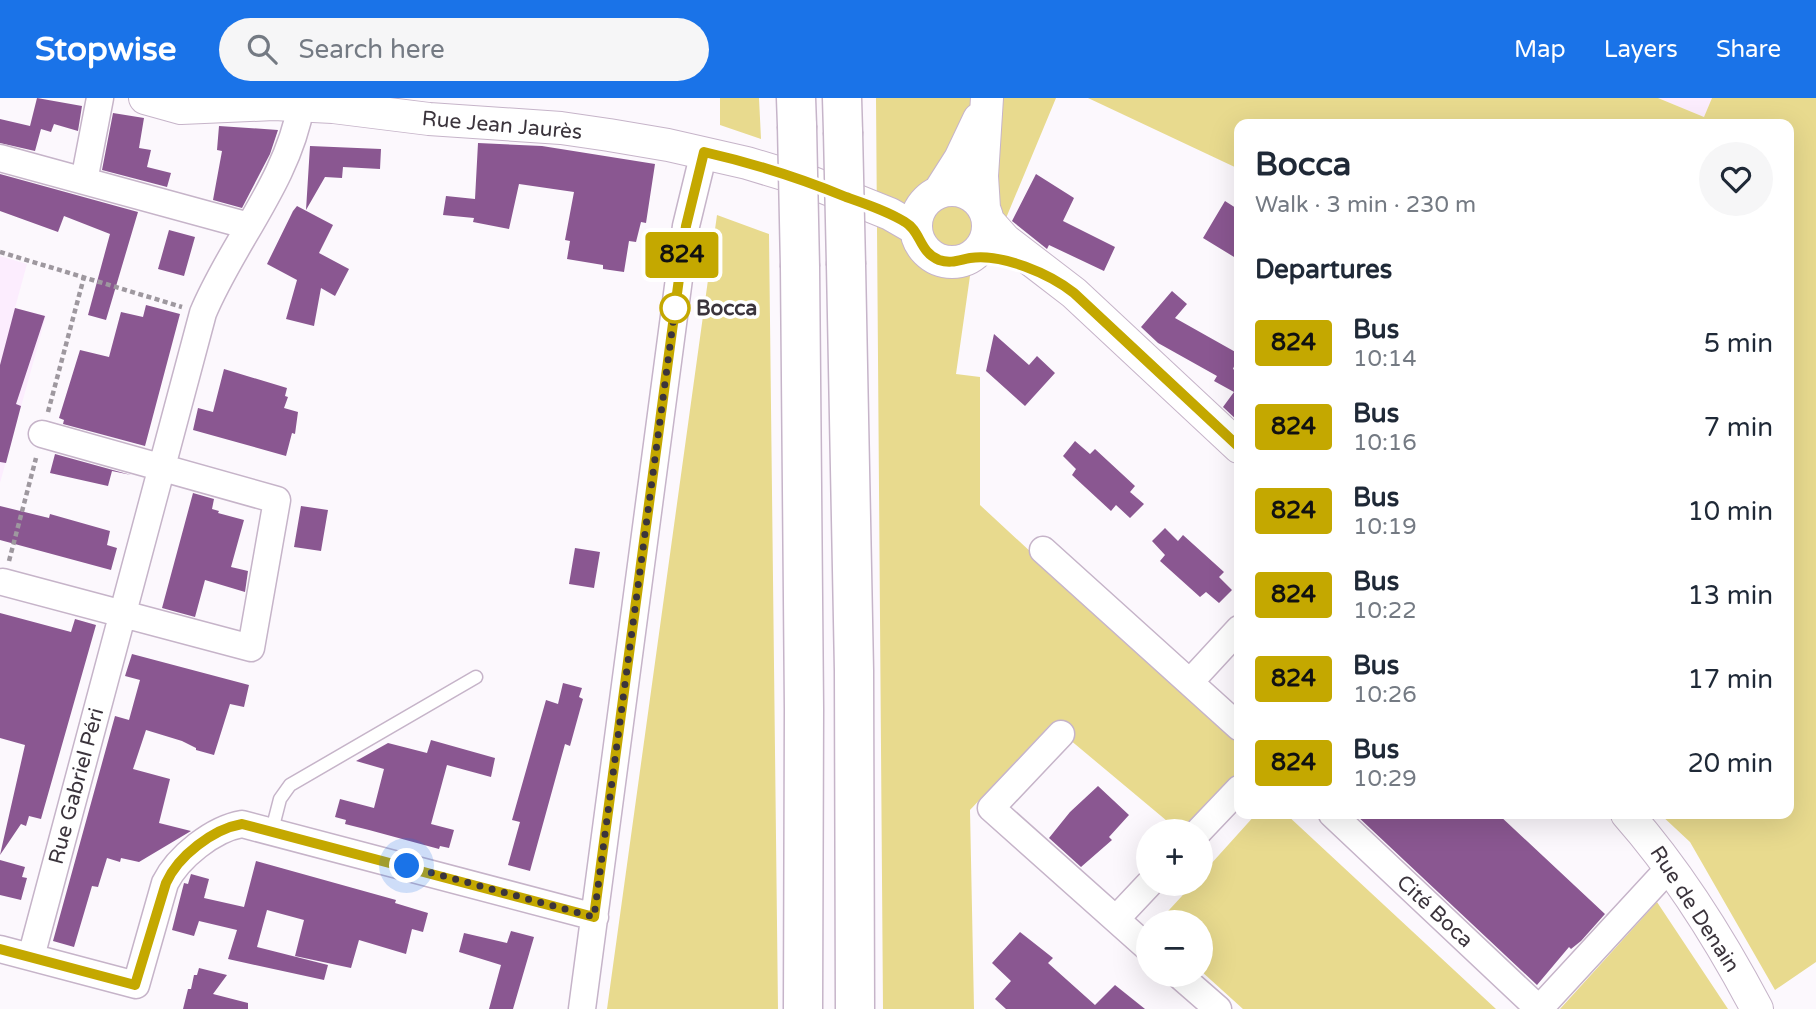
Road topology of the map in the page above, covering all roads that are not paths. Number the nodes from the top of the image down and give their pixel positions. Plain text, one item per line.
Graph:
1 (100, 98) edge
2 (145, 98) edge
3 (987, 98) edge
4 (301, 105) junction
5 (393, 106) edge
6 (797, 112) edge
7 (843, 115) edge
8 (704, 152) junction
9 (0, 158) edge
10 (84, 181) junction
11 (813, 183) junction
12 (935, 194) junction
13 (986, 215) junction
14 (249, 226) junction
15 (916, 229) junction
16 (969, 258) junction
17 (1049, 276) junction
18 (42, 434) dead end
19 (1234, 442) edge
20 (162, 468) junction
21 (1043, 550) dead end
22 (3, 582) dead end
23 (122, 614) junction
24 (1234, 634) edge
25 (476, 677) dead end
26 (1191, 681) junction
27 (1234, 722) edge
28 (1061, 734) dead end
29 (1234, 794) edge
30 (1210, 819) edge
31 (1337, 819) edge
32 (1631, 819) edge
33 (272, 830) junction
34 (1670, 866) junction
35 (1138, 896) edge
36 (594, 917) junction
37 (1116, 919) junction
38 (1136, 936) edge
39 (0, 949) edge
40 (31, 957) junction
41 (1193, 987) edge
42 (132, 997) edge
43 (582, 1009) edge
44 (803, 1009) edge
45 (855, 1009) edge
46 (1218, 1009) edge
47 (1539, 1009) edge
48 (1757, 1009) edge

1 - 10 street
2 - 4 street, Rue Jean Jaurès
3 - 12 street
3 - 13 street
4 - 5 street, Rue Jean Jaurès
4 - 14 street, Rue Gabriel Péri
5 - 8 street, Rue Jean Jaurès
6 - 44 highway, bridge
7 - 45 highway, bridge
8 - 11 street, Rue Jean Jaurès
8 - 36 street
9 - 10 street
10 - 14 street
11 - 12 street, Rue Jean Jaurès
11 - 15 street, Rue Jean Jaurès
12 - 13 street
12 - 15 street
13 - 16 street
13 - 17 street
14 - 20 street, Rue Gabriel Péri
15 - 16 street
16 - 17 street
17 - 19 street
18 - 20 street
20 - 23 street, Rue Gabriel Péri
20 - 23 street
21 - 26 street
22 - 23 street
23 - 40 street, Rue Gabriel Péri
24 - 26 street
25 - 33 lane
26 - 27 street
28 - 37 street
29 - 30 street
31 - 47 street, Cité Boca
32 - 34 street, Rue de Denain
33 - 36 street
33 - 42 street
34 - 47 street, Cité Boca
34 - 48 street, Rue de Denain
35 - 37 street
36 - 43 street
37 - 38 street
39 - 40 street
40 - 42 street
41 - 46 street

